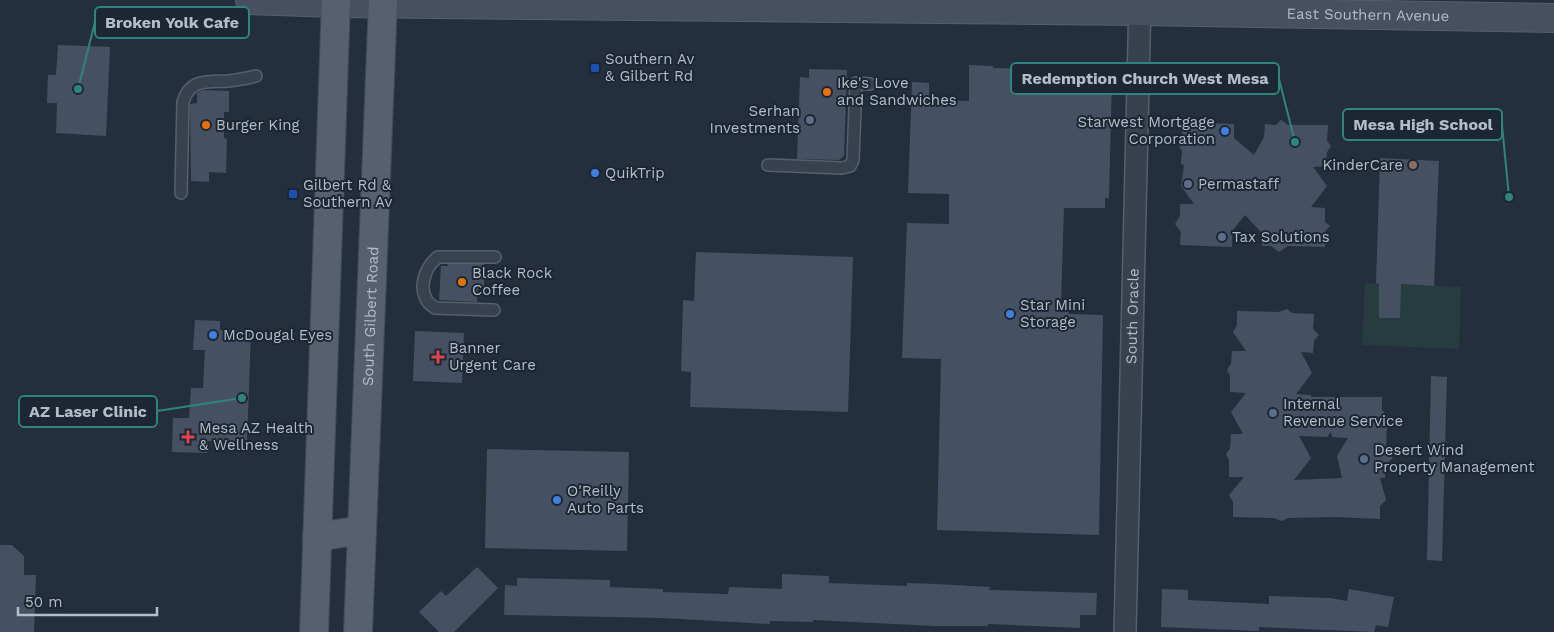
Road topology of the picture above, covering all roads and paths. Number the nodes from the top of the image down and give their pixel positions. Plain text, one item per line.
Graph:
1 (250, 0) edge
2 (335, 2) edge
3 (383, 2) edge
4 (1140, 5) edge
5 (1554, 18) edge
6 (256, 76) dead end
7 (870, 84) dead end
8 (768, 165) dead end
9 (181, 193) dead end
10 (495, 257) dead end
11 (494, 310) dead end
12 (362, 530) junction
13 (317, 537) junction
14 (314, 632) edge
15 (358, 632) edge
16 (1125, 632) edge

1 - 2 main road, East Southern Avenue
2 - 3 main road, East Southern Avenue
2 - 13 main road
3 - 4 main road, East Southern Avenue
3 - 12 main road, South Gilbert Road
4 - 5 main road, East Southern Avenue
4 - 16 street, South Oracle
6 - 9 lane
7 - 8 lane
10 - 11 lane
12 - 13 main road
12 - 15 main road, South Gilbert Road
13 - 14 main road

